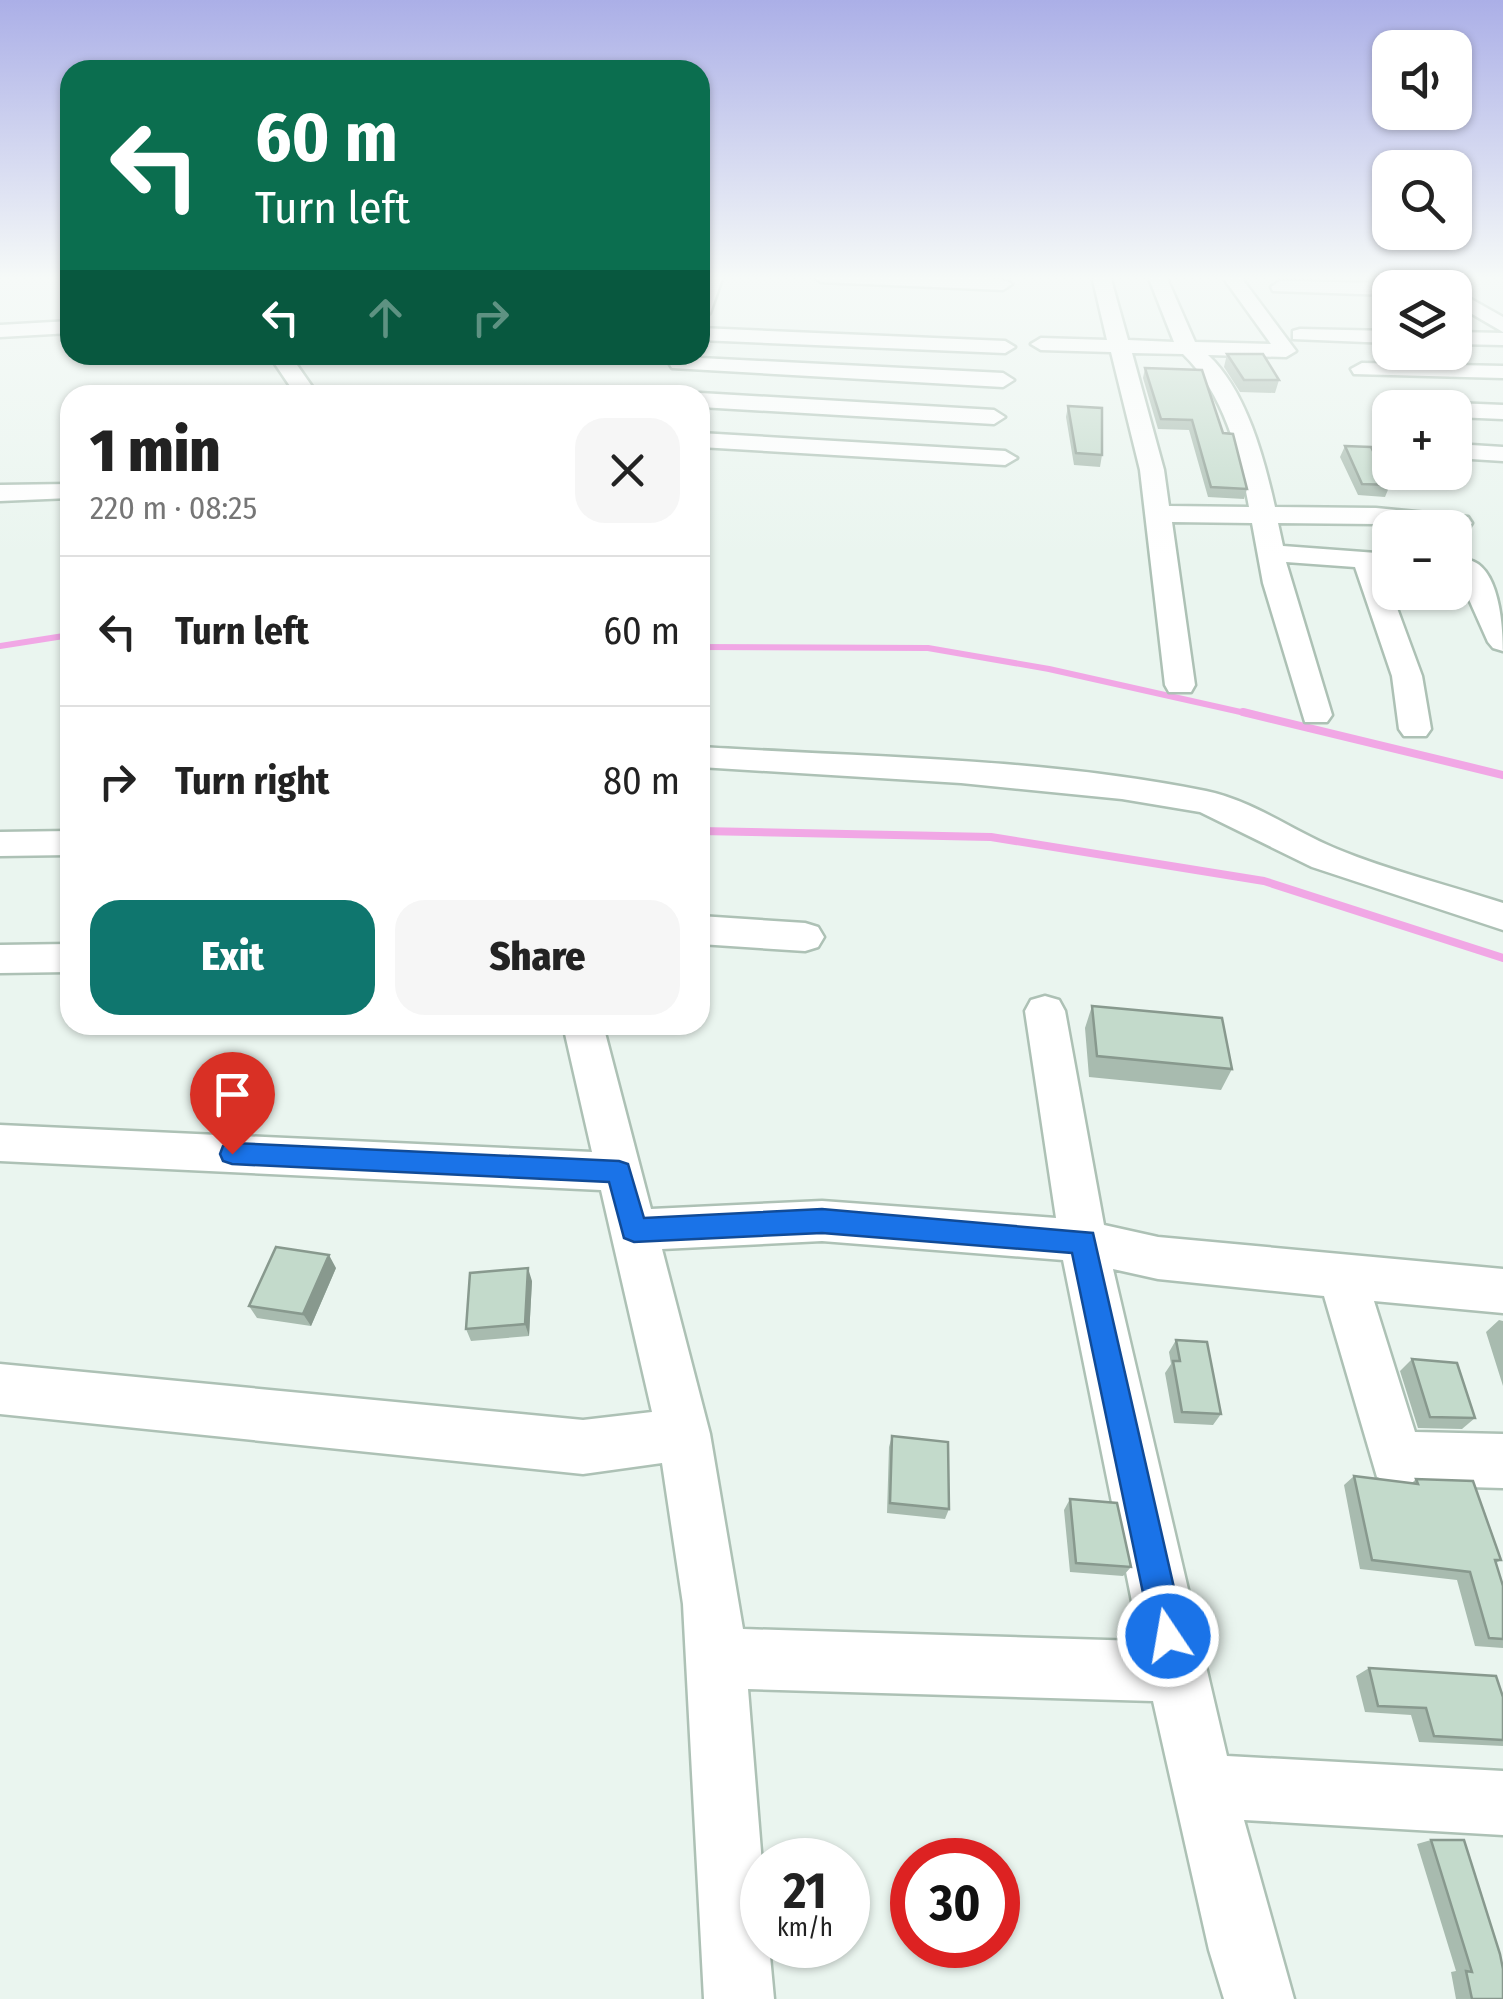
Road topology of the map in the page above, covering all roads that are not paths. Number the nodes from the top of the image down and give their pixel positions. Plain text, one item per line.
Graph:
1 (755, 369) edge
2 (1126, 369) edge
3 (1210, 369) edge
4 (1375, 369) edge
5 (1503, 372) edge
6 (1003, 380) dead end
7 (710, 401) edge
8 (1472, 411) edge
9 (1503, 412) edge
10 (994, 416) dead end
11 (710, 441) edge
12 (1472, 452) edge
13 (1503, 454) edge
14 (1004, 458) dead end
15 (60, 491) edge
16 (0, 493) edge
17 (1157, 514) junction
18 (1372, 516) edge
19 (1264, 517) junction
20 (1270, 554) junction
21 (1372, 561) edge
22 (1472, 569) edge
23 (1503, 571) edge
24 (1472, 586) edge
25 (1390, 610) edge
26 (1503, 642) edge
27 (1180, 685) dead end
28 (1316, 714) dead end
29 (1415, 729) dead end
30 (710, 757) edge
31 (60, 843) edge
32 (0, 844) edge
33 (1503, 918) edge
34 (710, 931) edge
35 (805, 937) dead end
36 (60, 958) edge
37 (0, 959) edge
38 (1045, 1011) dead end
39 (585, 1035) edge
40 (0, 1143) edge
41 (619, 1172) junction
42 (634, 1230) junction
43 (1083, 1242) junction
44 (1343, 1277) junction
45 (1503, 1290) edge
46 (0, 1388) edge
47 (684, 1434) junction
48 (1503, 1462) edge
49 (716, 1658) junction
50 (1176, 1672) junction
51 (1204, 1786) junction
52 (1503, 1803) edge
53 (739, 1999) edge
54 (1259, 1999) edge

1 - 6 street
2 - 17 street
3 - 19 street
4 - 5 street
7 - 10 street
8 - 9 street
11 - 14 street
12 - 13 street
15 - 16 street
17 - 19 street
17 - 27 street
18 - 19 street
19 - 20 street
20 - 21 street
20 - 28 street
22 - 23 street
24 - 26 street
25 - 29 street
30 - 33 street
31 - 32 street
34 - 35 street
36 - 37 street
38 - 43 street
39 - 41 street
40 - 41 street
41 - 42 street
42 - 43 street
42 - 47 street
43 - 44 street
43 - 50 street
44 - 45 street
44 - 48 street
46 - 47 street
47 - 49 street
49 - 50 street
49 - 53 street
50 - 51 street
51 - 52 street
51 - 54 street

